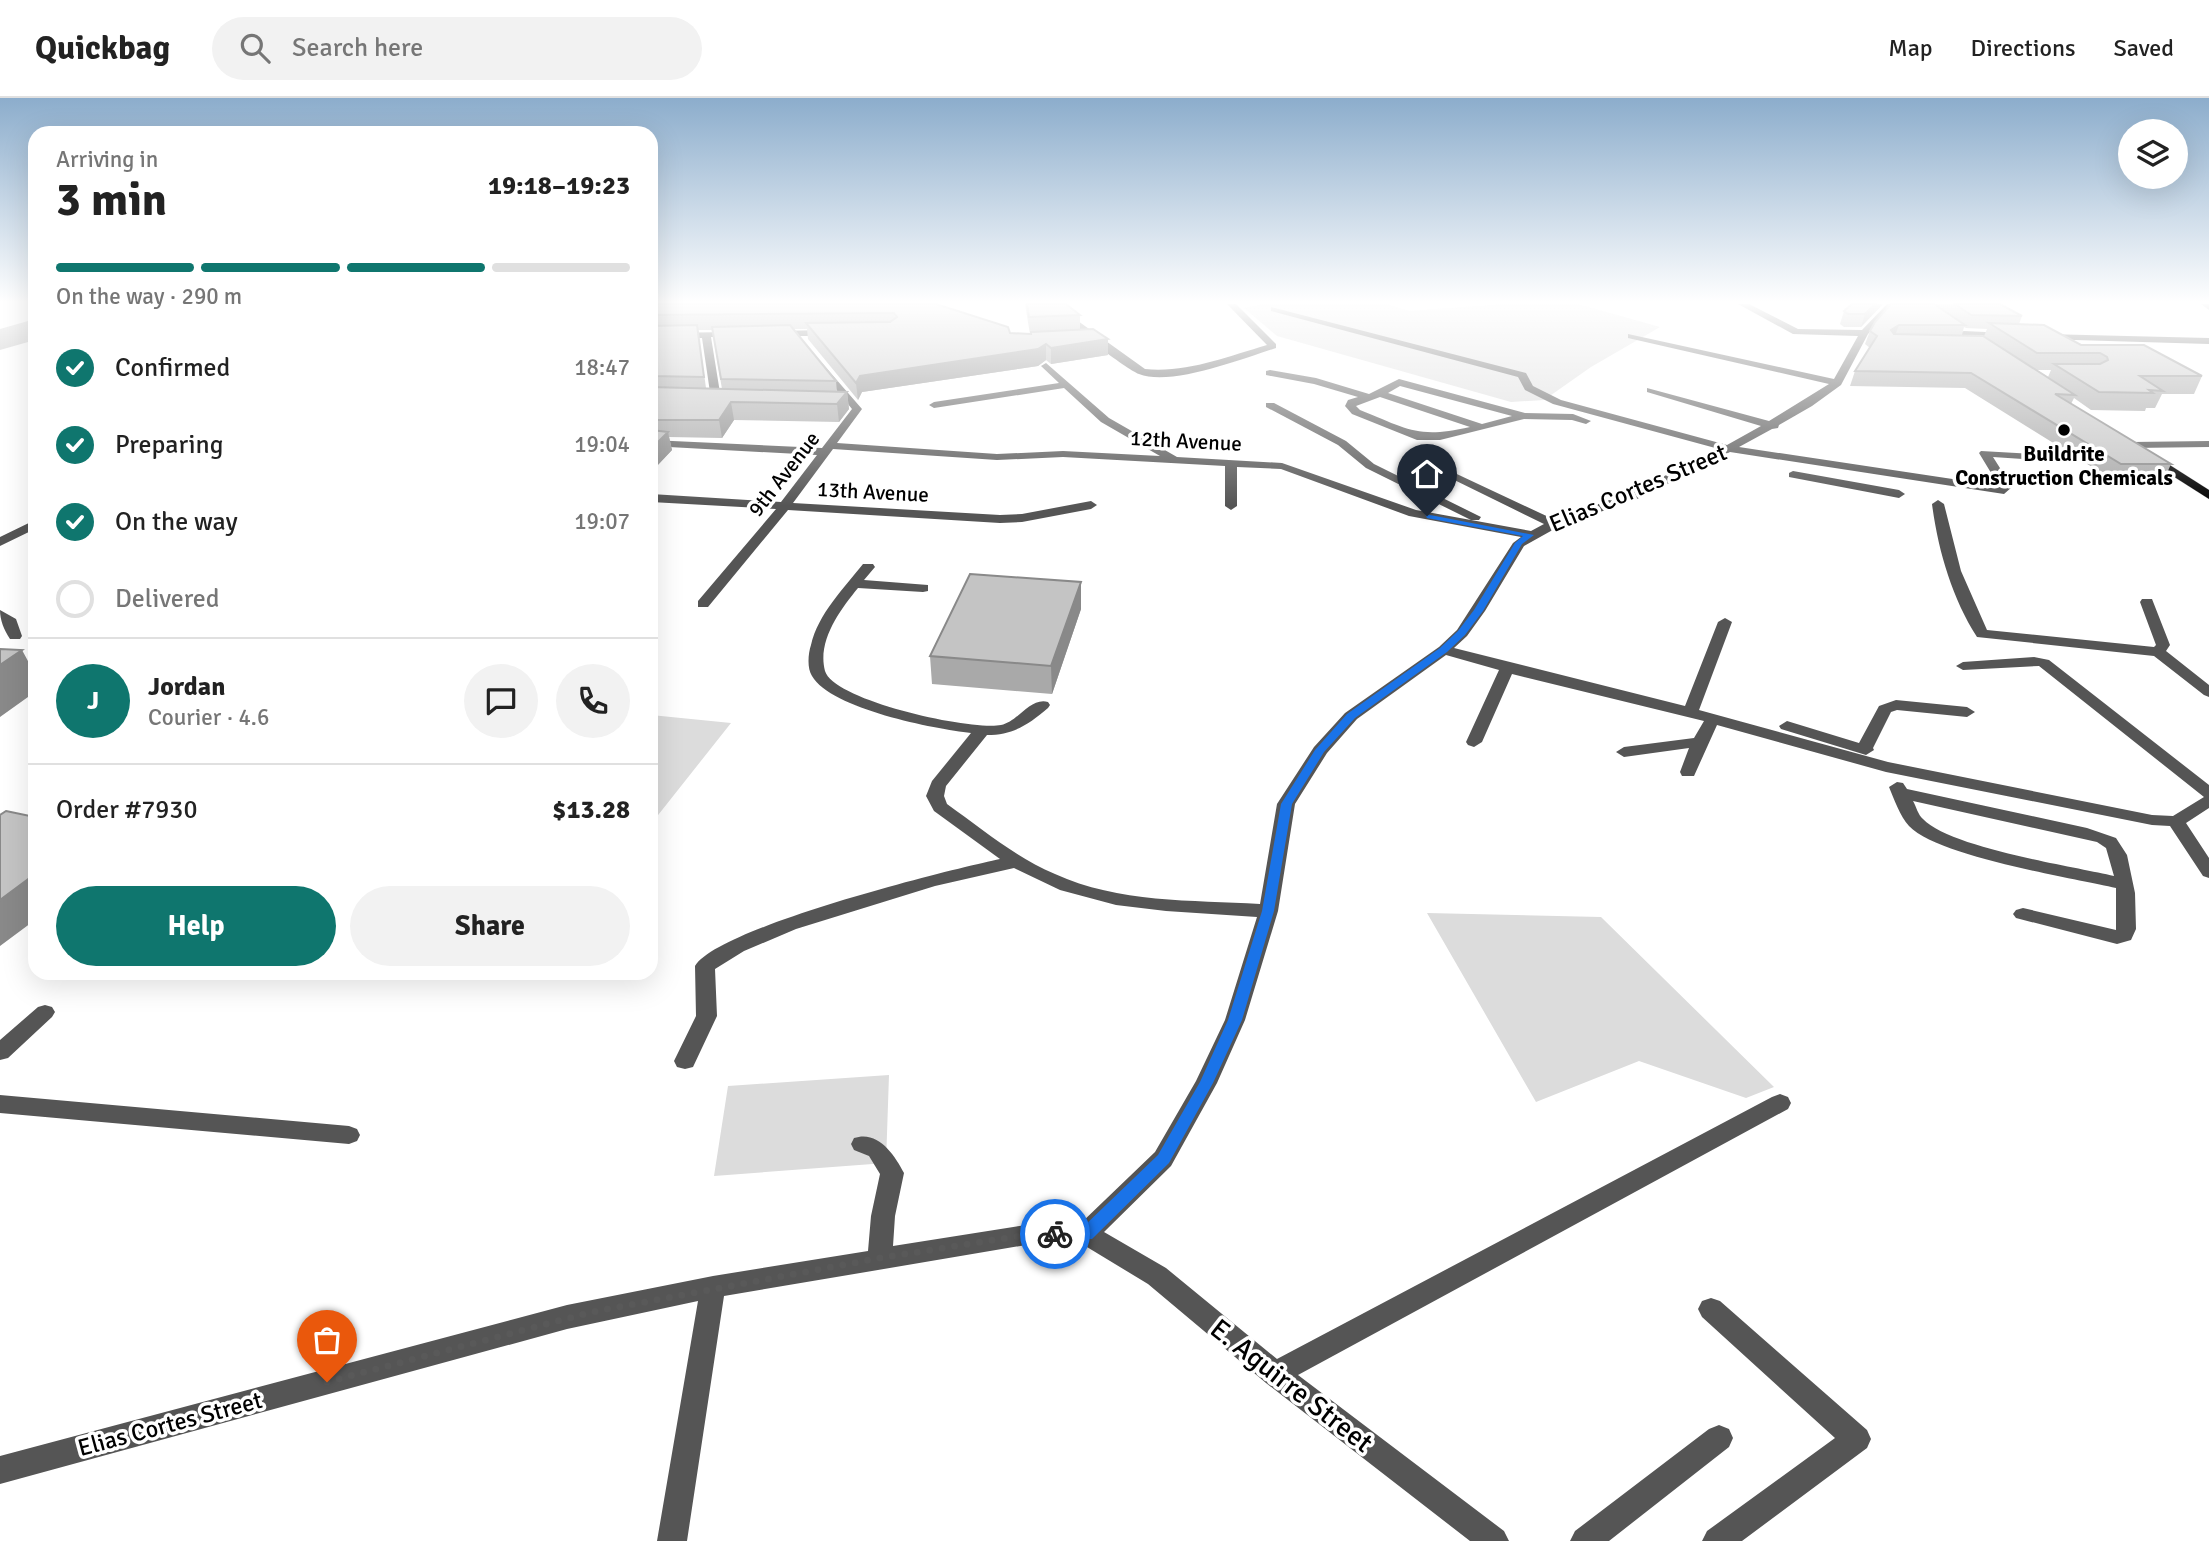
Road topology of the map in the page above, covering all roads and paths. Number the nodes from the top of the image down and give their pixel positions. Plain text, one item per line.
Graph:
1 (712, 371) edge
2 (826, 371) edge
3 (1051, 371) edge
4 (1141, 371) edge
5 (1175, 371) edge
6 (1508, 371) edge
7 (1787, 371) edge
8 (1843, 371) edge
9 (1270, 373) dead end
10 (1837, 383) junction
11 (1065, 385) junction
12 (1651, 390) dead end
13 (1374, 395) junction
14 (704, 399) edge
15 (716, 399) junction
16 (730, 399) edge
17 (837, 401) edge
18 (851, 402) junction
19 (934, 405) dead end
20 (1270, 405) dead end
21 (1482, 405) junction
22 (1524, 416) junction
23 (1452, 417) junction
24 (1482, 426) junction
25 (1774, 426) junction
26 (2121, 438) edge
27 (658, 443) edge
28 (2209, 444) edge
29 (2132, 445) junction
30 (828, 449) junction
31 (1730, 449) junction
32 (1715, 457) junction
33 (2067, 459) dead end
34 (1175, 460) junction
35 (1231, 463) junction
36 (1824, 464) junction
37 (1440, 470) dead end
38 (1793, 475) dead end
39 (1821, 480) junction
40 (1899, 494) dead end
41 (2209, 495) edge
42 (658, 498) edge
43 (1938, 503) dead end
44 (1091, 505) dead end
45 (1231, 506) dead end
46 (784, 507) junction
47 (1554, 524) junction
48 (28, 528) edge
49 (1534, 533) junction
50 (0, 542) edge
51 (868, 567) dead end
52 (855, 584) junction
53 (923, 588) dead end
54 (2147, 602) dead end
55 (703, 604) dead end
56 (0, 614) edge
57 (1725, 622) dead end
58 (15, 636) dead end
59 (1444, 650) junction
60 (2158, 652) junction
61 (1963, 666) dead end
62 (1507, 668) junction
63 (2209, 692) edge
64 (1042, 705) dead end
65 (1690, 712) junction
66 (1967, 712) dead end
67 (1713, 719) junction
68 (1787, 726) dead end
69 (981, 732) junction
70 (1474, 742) dead end
71 (1700, 742) junction
72 (1864, 749) junction
73 (1624, 752) dead end
74 (1886, 767) junction
75 (1688, 772) dead end
76 (1901, 793) junction
77 (2209, 793) edge
78 (2209, 801) edge
79 (2176, 821) junction
80 (1015, 862) junction
81 (2209, 872) edge
82 (2124, 884) junction
83 (1268, 911) junction
84 (2022, 914) dead end
85 (45, 1012) dead end
86 (0, 1052) edge
87 (685, 1061) dead end
88 (1780, 1103) dead end
89 (0, 1104) edge
90 (349, 1135) dead end
91 (862, 1144) dead end
92 (1086, 1234) junction
93 (880, 1258) junction
94 (713, 1287) junction
95 (1711, 1309) dead end
96 (1275, 1374) junction
97 (1719, 1438) dead end
98 (0, 1470) edge
99 (1490, 1540) edge
100 (672, 1541) edge
101 (1586, 1541) edge
102 (1717, 1541) edge

1 - 15 street
2 - 18 street
3 - 11 street
4 - 5 street
6 - 31 street
7 - 10 street
8 - 10 street, Elias Cortes Street
9 - 13 street
10 - 25 street, Elias Cortes Street
11 - 19 street
11 - 34 street
12 - 25 street
13 - 21 street
13 - 23 street
13 - 24 street
14 - 15 street
15 - 16 street
17 - 18 street
18 - 30 street, 9th Avenue
20 - 49 street
21 - 22 street
21 - 23 street
22 - 24 street
22 - 32 street
23 - 24 street
25 - 31 street, Elias Cortes Street
26 - 29 main road
27 - 30 street, 12th Avenue
28 - 29 street
29 - 41 main road
30 - 34 street, 12th Avenue
30 - 46 street, 9th Avenue
31 - 32 street, Elias Cortes Street
31 - 36 street
32 - 47 street, Elias Cortes Street
33 - 36 street
34 - 35 street, 12th Avenue
35 - 45 street
35 - 49 street, 12th Avenue
36 - 39 street
37 - 47 street
38 - 39 street
39 - 40 street
42 - 46 street, 13th Avenue
43 - 60 street
44 - 46 street, 13th Avenue
46 - 55 street, 9th Avenue
47 - 49 street, Elias Cortes Street
48 - 50 street
49 - 59 street, Elias Cortes Street
51 - 52 street
52 - 53 street
52 - 69 street
54 - 60 street
56 - 58 street
57 - 65 street
59 - 62 street
59 - 83 street, Elias Cortes Street
60 - 63 street
61 - 77 street
62 - 65 street
62 - 70 street
64 - 69 street
65 - 67 street
66 - 72 street
67 - 71 street
67 - 74 street
68 - 72 street
69 - 80 street
71 - 73 street
71 - 75 street
72 - 74 street
74 - 76 street
74 - 79 street
76 - 82 street
76 - 82 street
78 - 79 street
79 - 81 street
80 - 83 street
80 - 87 street
82 - 84 street
83 - 92 street, Elias Cortes Street
85 - 86 street
88 - 96 street
89 - 90 street
91 - 93 street
92 - 93 street, Elias Cortes Street
92 - 96 street, E. Aguirre Street
93 - 94 street, Elias Cortes Street
94 - 98 street, Elias Cortes Street
94 - 100 street
95 - 102 street
96 - 99 street, E. Aguirre Street
97 - 101 street

